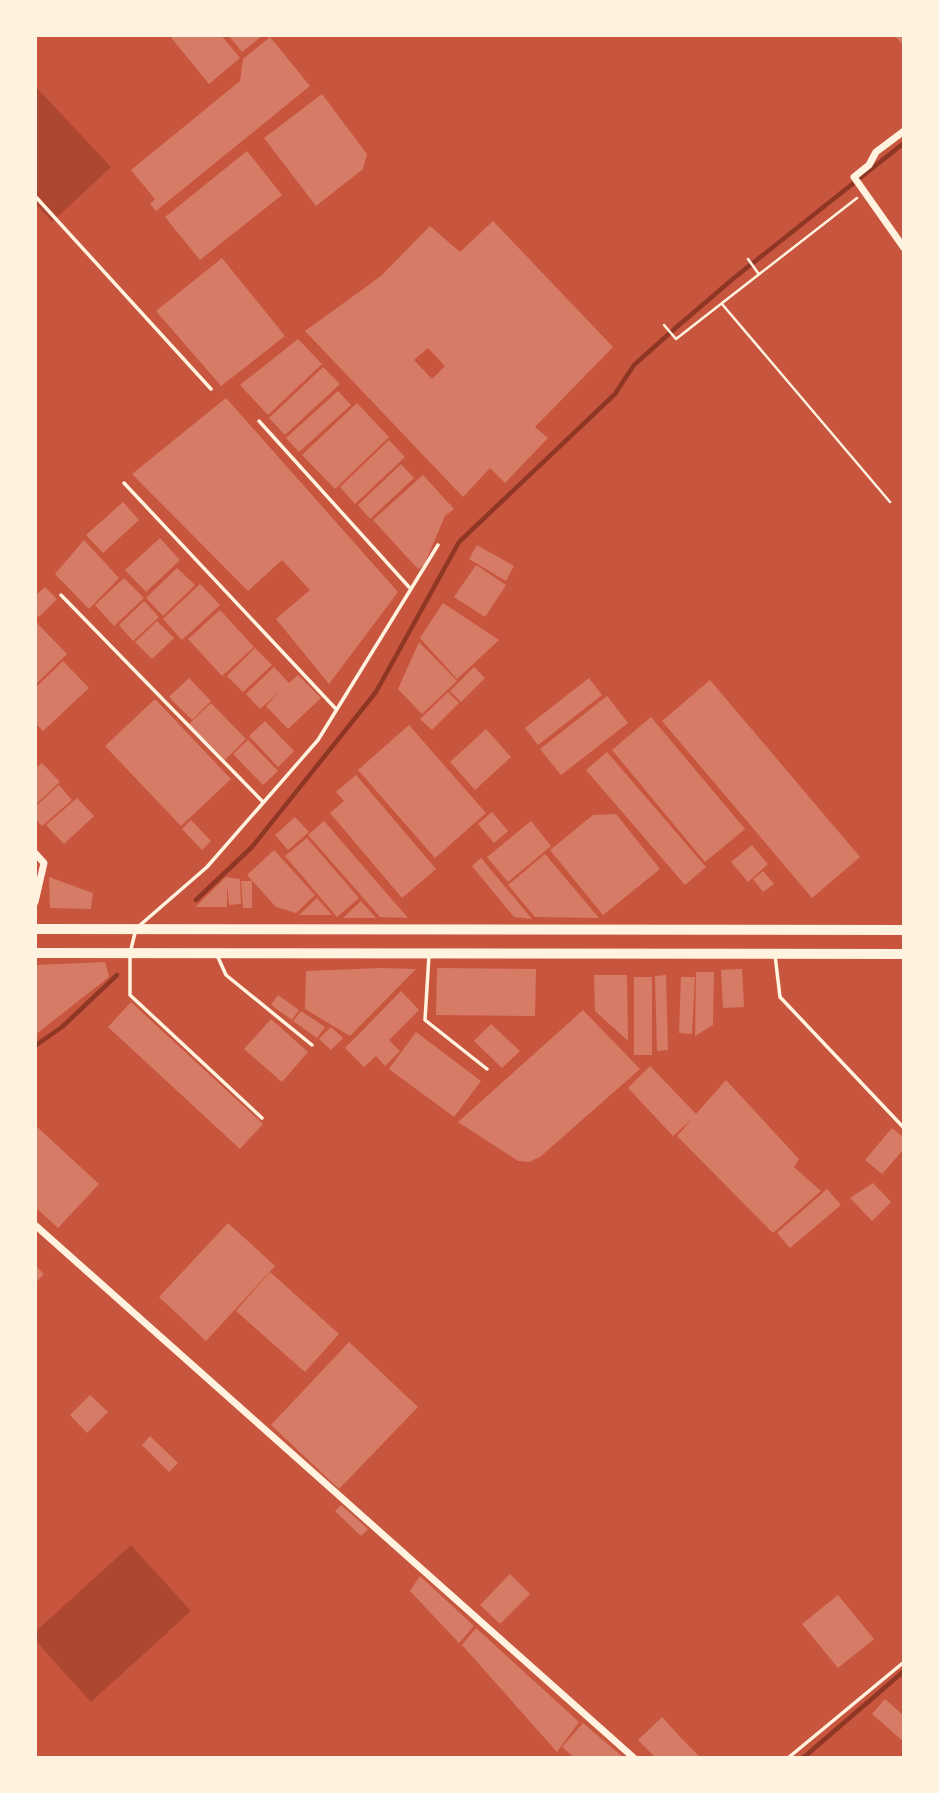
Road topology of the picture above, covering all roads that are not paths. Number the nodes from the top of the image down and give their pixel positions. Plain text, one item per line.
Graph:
1 (904, 131) edge
2 (35, 196) edge
3 (904, 248) edge
4 (211, 389) dead end
5 (259, 421) dead end
6 (124, 483) dead end
7 (438, 545) dead end
8 (410, 587) junction
9 (61, 594) dead end
10 (336, 709) junction
11 (263, 802) junction
12 (35, 853) edge
13 (35, 902) edge
14 (35, 929) edge
15 (136, 929) junction
16 (625, 929) junction
17 (904, 930) edge
18 (35, 953) edge
19 (130, 953) junction
20 (216, 953) junction
21 (429, 953) junction
22 (624, 953) junction
23 (775, 954) junction
24 (904, 954) edge
25 (312, 1045) dead end
26 (487, 1069) dead end
27 (262, 1118) dead end
28 (904, 1128) edge
29 (35, 1225) edge
30 (904, 1662) edge
31 (634, 1758) edge
32 (788, 1758) edge

1 - 3 street
2 - 4 lane
5 - 8 lane
6 - 10 lane
7 - 8 lane
8 - 10 lane
9 - 11 lane
10 - 11 lane
11 - 15 lane
12 - 13 street
14 - 15 main road
15 - 16 main road
15 - 19 lane
16 - 17 main road
16 - 22 main road
18 - 19 main road
19 - 20 main road
19 - 27 lane
20 - 21 main road
20 - 25 lane
21 - 22 main road
21 - 26 lane
22 - 23 main road
23 - 24 main road
23 - 28 lane
29 - 31 street
30 - 32 lane

